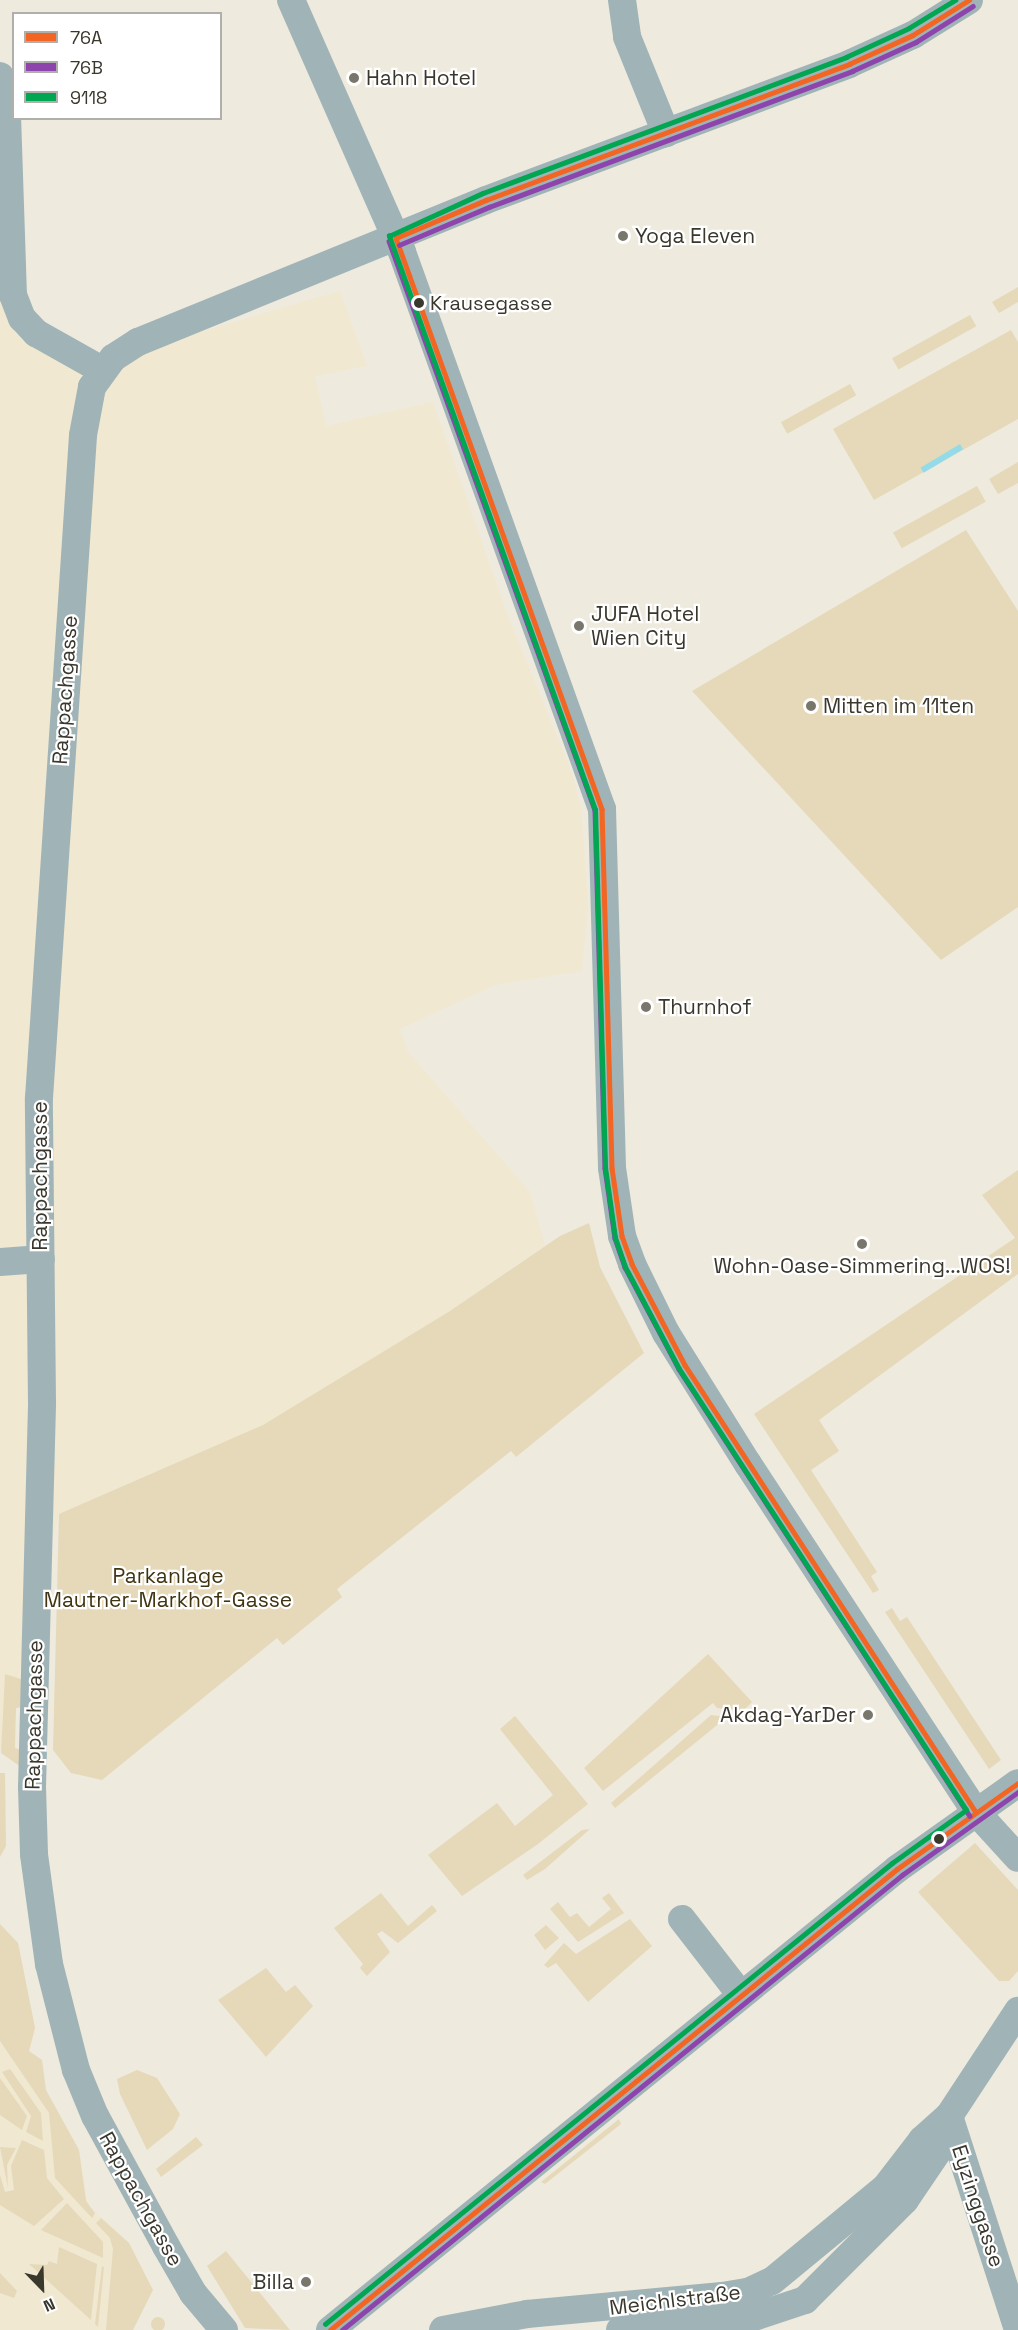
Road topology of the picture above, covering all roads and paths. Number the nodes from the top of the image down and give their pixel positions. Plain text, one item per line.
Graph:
1 (291, 0) edge
2 (621, 0) edge
3 (969, 0) edge
4 (0, 76) edge
5 (666, 133) junction
6 (396, 238) junction
7 (102, 370) junction
8 (41, 1259) junction
9 (0, 1262) edge
10 (1018, 1783) edge
11 (976, 1812) junction
12 (1018, 1858) edge
13 (682, 1919) dead end
14 (741, 1995) junction
15 (1018, 2011) edge
16 (949, 2116) junction
17 (193, 2294) junction
18 (199, 2330) edge
19 (224, 2330) edge
20 (330, 2330) edge
21 (443, 2330) edge
22 (620, 2330) edge
23 (1018, 2330) edge

1 - 6 street
2 - 5 street
3 - 5 street
4 - 7 street
5 - 6 street
6 - 7 street
6 - 11 street
7 - 8 street, Rappachgasse
8 - 9 street
8 - 17 street, Rappachgasse
10 - 11 street
11 - 12 street
11 - 14 street
13 - 14 street
14 - 20 street
15 - 16 street, Meichlstraße
16 - 21 street, Meichlstraße
16 - 22 street, Meichlstraße
16 - 23 street, Eyzinggasse
17 - 18 street, Rappachgasse
17 - 19 street, Rappachgasse

